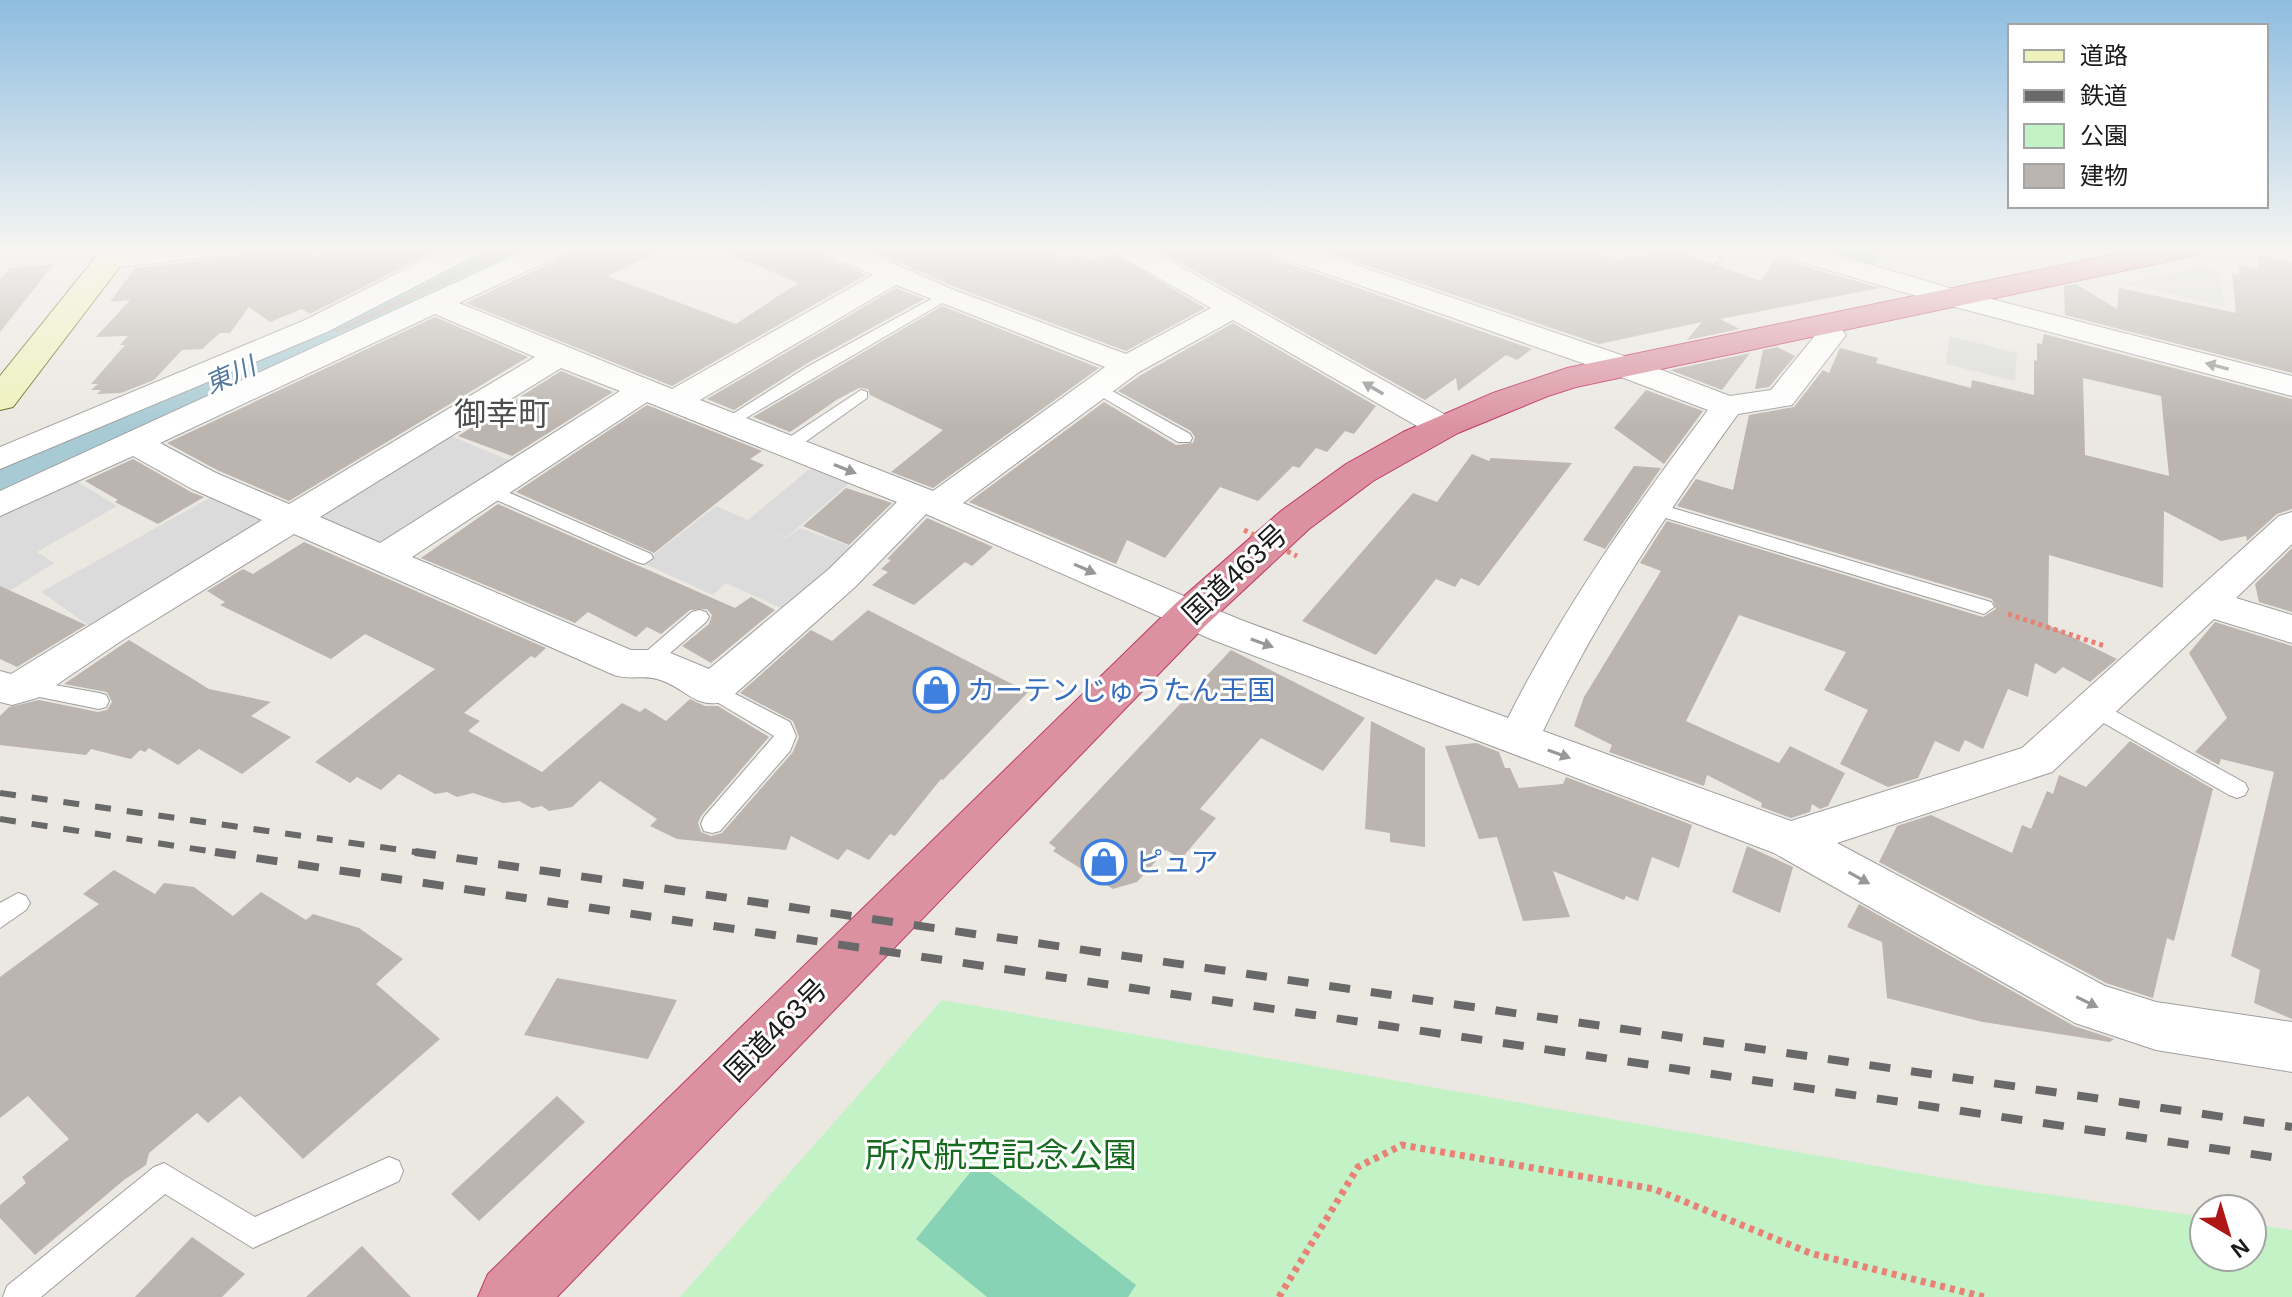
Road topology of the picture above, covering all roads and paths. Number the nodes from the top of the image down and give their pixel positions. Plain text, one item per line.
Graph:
1 (71, 309) edge
2 (350, 309) edge
3 (423, 309) edge
4 (448, 309) edge
5 (828, 309) edge
6 (922, 309) edge
7 (977, 309) edge
8 (1232, 309) edge
9 (1234, 309) edge
10 (1455, 309) edge
11 (1895, 309) edge
12 (1994, 309) edge
13 (1816, 325) junction
14 (559, 356) junction
15 (1128, 365) junction
16 (1619, 365) junction
17 (2292, 386) edge
18 (1096, 387) junction
19 (660, 395) junction
20 (861, 395) dead end
21 (0, 399) edge
22 (1727, 406) junction
23 (728, 422) junction
24 (1441, 426) junction
25 (1184, 438) dead end
26 (132, 442) junction
27 (788, 446) junction
28 (0, 459) edge
29 (489, 490) junction
30 (928, 502) junction
31 (0, 505) edge
32 (1652, 508) junction
33 (293, 519) junction
34 (1244, 530) dead end
35 (2284, 541) edge
36 (1297, 556) dead end
37 (385, 557) junction
38 (644, 558) dead end
39 (2210, 602) junction
40 (1984, 607) joint
41 (1190, 615) junction
42 (699, 617) dead end
43 (2292, 629) edge
44 (2147, 659) junction
45 (648, 661) junction
46 (11, 686) edge
47 (712, 690) junction
48 (99, 701) dead end
49 (2095, 708) junction
50 (1518, 739) junction
51 (2237, 789) dead end
52 (712, 824) dead end
53 (1790, 840) junction
54 (2292, 1047) edge
55 (389, 1171) dead end
56 (18, 1297) edge
57 (511, 1297) edge
58 (1279, 1297) edge
59 (1984, 1297) edge

1 - 21 street
2 - 28 street
3 - 26 street
4 - 14 street
5 - 19 street
6 - 23 lane
7 - 15 street
8 - 15 street
24 -> 9 street
10 - 16 street
11 - 13 highway, 国道463号
17 -> 12 street
13 - 16 highway, 国道463号
13 - 22 street
14 - 19 street
14 - 33 street
15 - 18 street
16 - 22 street
16 - 24 highway, 国道463号
18 - 25 lane
18 - 30 street
19 - 23 street
19 - 29 street
20 - 27 lane
22 - 32 street
23 - 27 street
24 - 41 highway, 国道463号
26 - 31 street
26 - 33 street
27 -> 30 street
29 - 37 street
29 - 38 lane
30 -> 41 street
30 - 47 street
32 - 40 lane
32 - 50 street
33 - 37 street
33 - 46 street
34 - 36 path, bridge
35 - 39 street
37 - 45 street
39 - 43 street
39 - 44 street
40 - 44 path
41 -> 50 street
41 - 57 highway, 国道463号
42 - 45 lane
44 - 49 street
45 - 47 street
46 - 48 lane
47 - 52 lane
49 - 51 lane
49 - 53 street
50 -> 53 street
53 -> 54 street
55 - 56 lane
58 - 59 path

